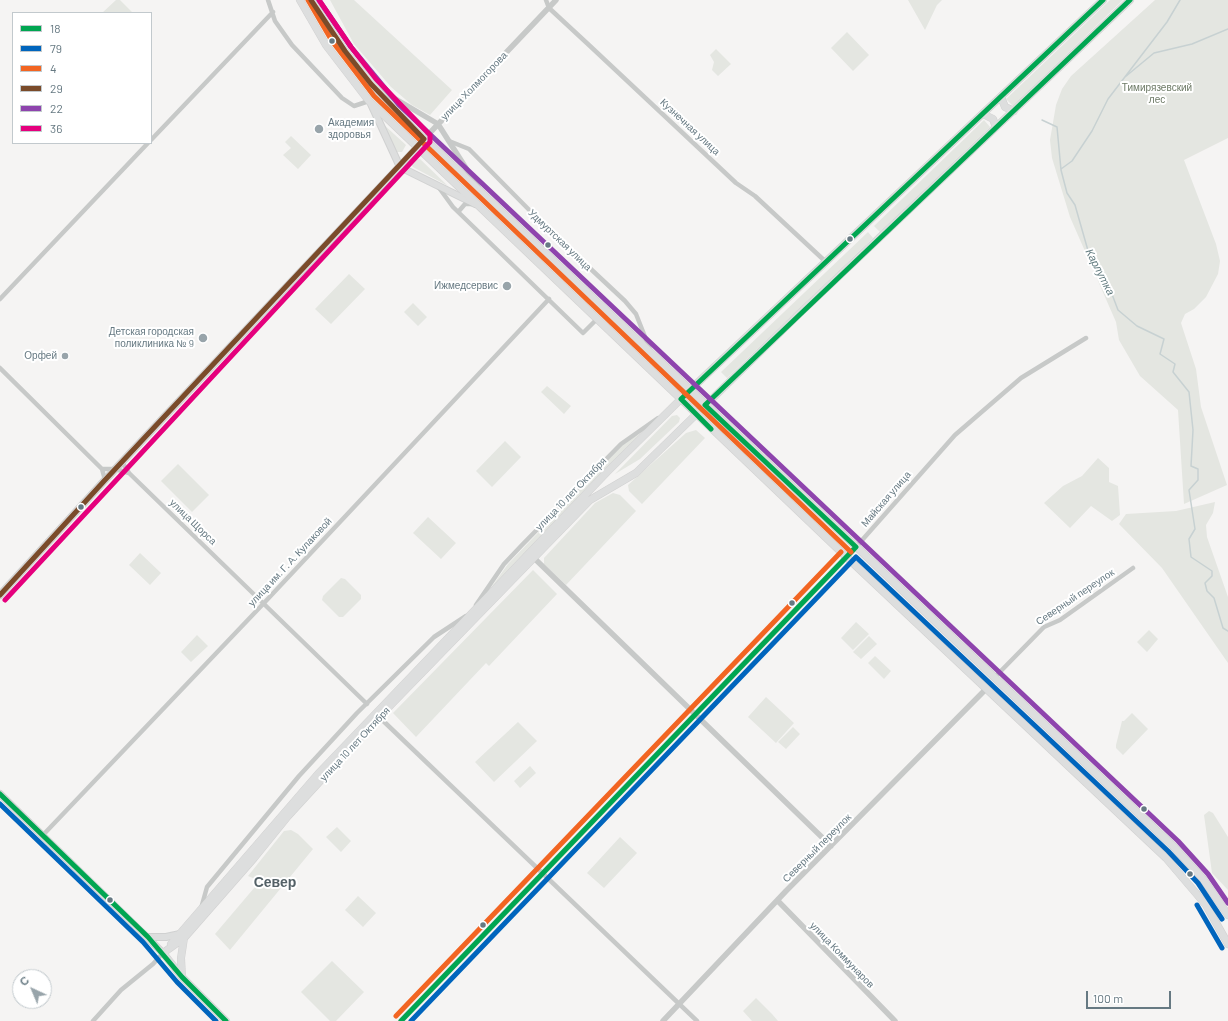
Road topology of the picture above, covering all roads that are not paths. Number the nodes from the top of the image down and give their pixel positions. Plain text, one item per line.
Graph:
1 (268, 0) edge
2 (300, 0) edge
3 (312, 0) edge
4 (546, 0) edge
5 (556, 0) edge
6 (1103, 0) edge
7 (1130, 0) edge
8 (549, 8) junction
9 (273, 12) junction
10 (371, 84) junction
11 (1001, 97) junction
12 (369, 101) junction
13 (1014, 111) junction
14 (984, 114) junction
15 (438, 124) junction
16 (996, 127) junction
17 (152, 139) edge
18 (424, 139) junction
19 (449, 141) junction
20 (147, 144) edge
21 (417, 148) junction
22 (400, 167) junction
23 (437, 186) junction
24 (483, 195) junction
25 (476, 204) junction
26 (459, 211) junction
27 (826, 262) junction
28 (0, 299) edge
29 (549, 299) junction
30 (597, 319) junction
31 (1086, 338) dead end
32 (653, 355) junction
33 (0, 368) edge
34 (690, 390) junction
35 (681, 399) junction
36 (705, 405) junction
37 (671, 409) junction
38 (696, 414) junction
39 (122, 462) junction
40 (102, 469) junction
41 (115, 469) junction
42 (129, 473) junction
43 (105, 480) junction
44 (856, 547) junction
45 (531, 555) junction
46 (846, 557) junction
47 (878, 568) junction
48 (1133, 568) dead end
49 (869, 578) junction
50 (0, 595) edge
51 (264, 603) junction
52 (471, 613) junction
53 (995, 676) junction
54 (986, 689) junction
55 (367, 704) junction
56 (695, 714) junction
57 (377, 715) junction
58 (0, 794) edge
59 (43, 835) junction
60 (831, 846) junction
61 (543, 873) junction
62 (778, 901) junction
63 (201, 910) junction
64 (1228, 915) edge
65 (182, 936) junction
66 (148, 937) junction
67 (1228, 944) edge
68 (163, 953) junction
69 (182, 977) junction
70 (679, 1004) junction
71 (93, 1021) edge
72 (226, 1021) edge
73 (401, 1021) edge
74 (663, 1021) edge
75 (697, 1021) edge
76 (895, 1021) edge

1 - 9 street
2 - 12 main road
3 - 10 main road, Удмуртская улица
4 - 8 street, Кузнечная улица
5 - 8 street, улица Холмогорова
6 - 11 main road, улица 10 лет Октября
7 - 13 main road, улица 10 лет Октября
8 - 15 street, улица Холмогорова
8 - 27 street, Кузнечная улица
9 - 12 street
9 - 17 street
10 - 15 street
10 - 18 main road, Удмуртская улица
11 - 13 main road
11 - 14 main road, улица 10 лет Октября
12 - 21 main road
12 - 22 main road
13 - 16 main road, улица 10 лет Октября
14 - 16 main road
14 - 27 main road, улица 10 лет Октября
15 - 18 street, улица Холмогорова
15 - 19 street
16 - 36 main road, улица 10 лет Октября
18 - 21 main road, улица Холмогорова
18 - 24 main road, Удмуртская улица
19 - 24 street
19 - 32 street, Удмуртская улица
20 - 28 street
21 - 22 main road, улица Холмогорова
21 - 25 main road
22 - 23 main road
22 - 39 main road, улица Холмогорова
23 - 25 main road
23 - 26 street
24 - 32 main road, Удмуртская улица
25 - 26 street
25 - 30 main road
26 - 29 street
27 - 34 main road, улица 10 лет Октября
29 - 30 street
29 - 51 street, улица им. Г. А. Кулаковой
30 - 35 main road
31 - 44 street, Майская улица
32 - 34 main road, Удмуртская улица
33 - 40 street
34 - 35 main road, улица 10 лет Октября
34 - 36 main road, Удмуртская улица
35 - 37 main road, улица 10 лет Октября
35 - 38 main road
36 - 38 main road, улица 10 лет Октября
36 - 44 main road, Удмуртская улица
37 - 45 main road, улица 10 лет Октября
37 - 52 street, улица 10 лет Октября
38 - 45 main road, улица 10 лет Октября
38 - 46 main road
39 - 41 main road, улица Холмогорова
39 - 42 street
40 - 41 street, улица Щорса
40 - 43 street
41 - 42 street, улица Щорса
41 - 43 main road, улица Холмогорова
42 - 51 street, улица Щорса
43 - 50 main road, улица Холмогорова
44 - 46 street, Майская улица
44 - 47 main road, Удмуртская улица
45 - 52 main road, улица 10 лет Октября
45 - 56 street
45 - 57 main road, улица 10 лет Октября
46 - 49 main road
46 - 56 street, Майская улица
47 - 49 main road
47 - 53 main road, Удмуртская улица
48 - 53 street, Северный переулок
49 - 54 main road
51 - 55 street, улица Щорса
51 - 59 street, улица им. Г. А. Кулаковой
52 - 55 street, улица 10 лет Октября
52 - 57 main road, улица 10 лет Октября
53 - 64 main road, Удмуртская улица
54 - 60 street, Северный переулок
54 - 67 main road
55 - 63 street, улица 10 лет Октября
56 - 60 street
56 - 61 street, Майская улица
57 - 61 street
57 - 63 main road, улица 10 лет Октября
57 - 65 main road, улица 10 лет Октября
58 - 59 main road
59 - 66 main road
60 - 62 street, Северный переулок
61 - 70 street
61 - 73 street, Майская улица
62 - 70 street, Северный переулок
62 - 76 street, улица Коммунаров
63 - 65 main road, улица 10 лет Октября
65 - 66 main road
65 - 68 main road
65 - 69 main road
66 - 68 main road
68 - 69 main road
68 - 71 street
69 - 72 main road
70 - 74 street, Северный переулок
70 - 75 street

